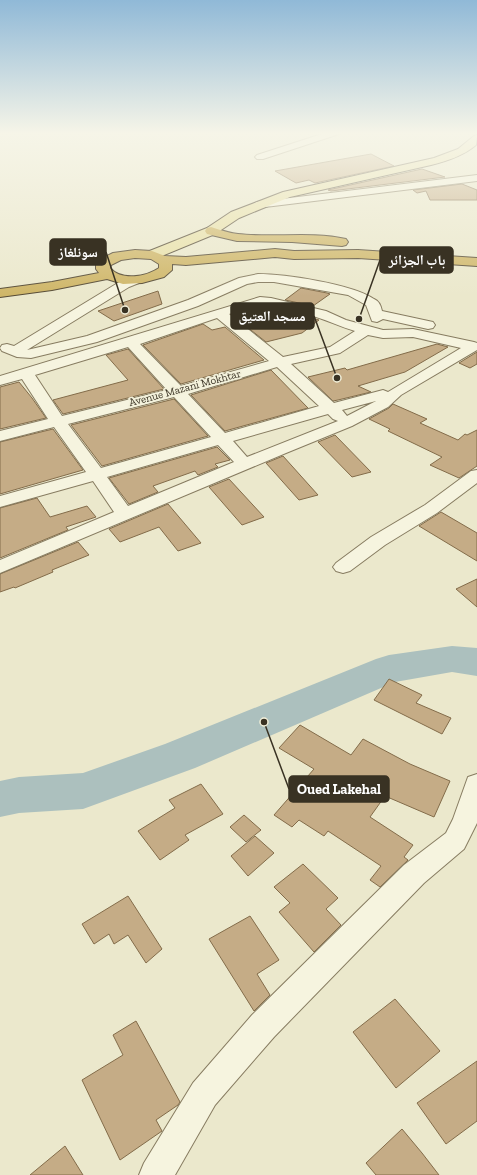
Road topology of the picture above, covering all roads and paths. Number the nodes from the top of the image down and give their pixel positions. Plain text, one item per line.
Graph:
1 (319, 187) edge
2 (405, 187) edge
3 (257, 205) junction
4 (211, 231) junction
5 (414, 257) junction
6 (477, 262) edge
7 (159, 263) junction
8 (109, 273) junction
9 (135, 280) junction
10 (0, 288) edge
11 (0, 293) edge
12 (219, 313) junction
13 (366, 330) junction
14 (473, 334) dead end
15 (131, 342) junction
16 (5, 352) edge
17 (280, 362) junction
18 (26, 373) junction
19 (0, 381) edge
20 (177, 392) junction
21 (396, 392) junction
22 (331, 408) junction
23 (58, 422) junction
24 (346, 423) junction
25 (0, 436) edge
26 (222, 439) junction
27 (245, 464) junction
28 (97, 475) junction
29 (477, 475) edge
30 (0, 502) edge
31 (124, 514) junction
32 (0, 567) edge
33 (343, 567) dead end
34 (477, 784) edge
35 (156, 1175) edge

1 - 3 main road
2 - 3 street
3 - 4 main road
4 - 5 highway
4 - 7 main road
5 - 6 highway
5 - 7 highway
7 - 8 highway
7 - 9 highway
8 - 9 highway
8 - 10 highway
8 - 11 highway
8 - 16 street
9 - 16 street
12 - 13 street
12 - 15 street
12 - 17 street
13 - 17 street, Avenue Mazani Mokhtar
13 - 21 street
14 - 16 street
15 - 18 street
15 - 20 street
17 - 20 street, Avenue Mazani Mokhtar
17 - 22 street
18 - 19 street
18 - 23 street
20 - 23 street, Avenue Mazani Mokhtar
20 - 26 street
21 - 22 street
21 - 24 street
22 - 24 street
22 - 26 street
23 - 25 street, Avenue Mazani Mokhtar
23 - 28 street
24 - 27 street
26 - 27 street
26 - 28 street
27 - 31 street
28 - 30 street
28 - 31 street
29 - 33 street
31 - 32 street
34 - 35 street

